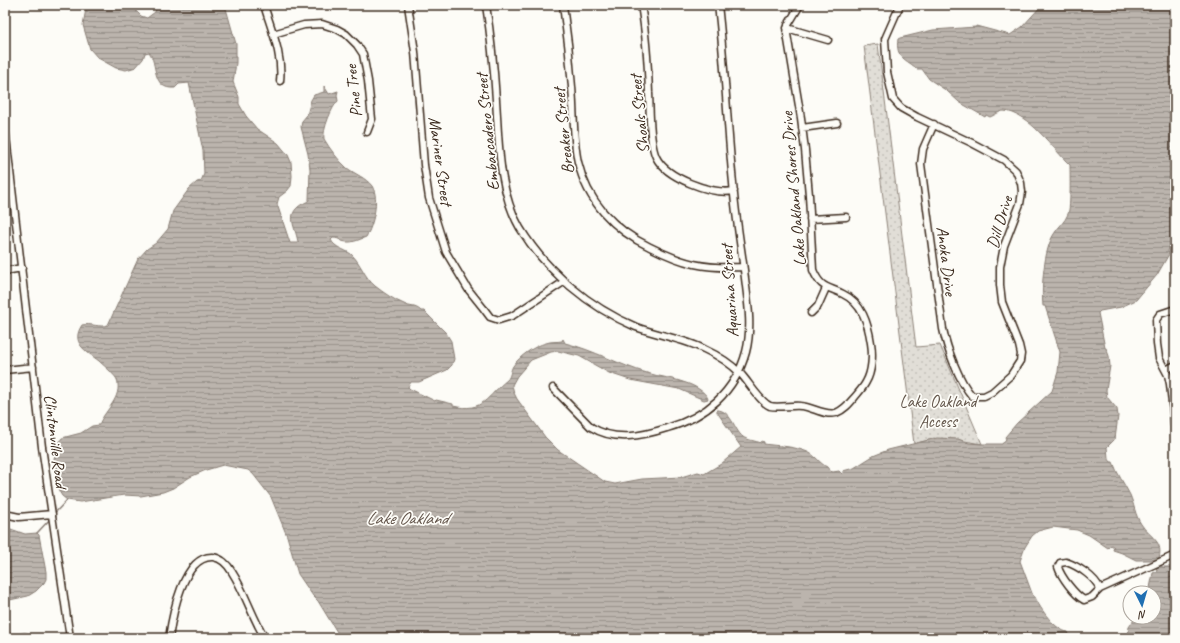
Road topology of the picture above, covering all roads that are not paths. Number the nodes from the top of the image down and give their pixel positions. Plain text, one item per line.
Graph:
1 (264, 5) edge
2 (408, 5) edge
3 (486, 5) edge
4 (563, 5) edge
5 (641, 5) edge
6 (718, 5) edge
7 (800, 5) edge
8 (900, 5) edge
9 (787, 28) junction
10 (273, 34) junction
11 (828, 40) dead end
12 (280, 80) dead end
13 (837, 123) dead end
14 (934, 124) junction
15 (5, 128) edge
16 (802, 128) junction
17 (367, 132) dead end
18 (734, 191) junction
19 (846, 217) dead end
20 (810, 219) junction
21 (743, 267) junction
22 (22, 268) junction
23 (5, 271) edge
24 (565, 281) junction
25 (826, 288) junction
26 (1175, 309) edge
27 (811, 313) dead end
28 (1175, 365) edge
29 (33, 367) junction
30 (5, 370) edge
31 (1166, 370) junction
32 (738, 371) junction
33 (553, 388) dead end
34 (972, 396) joint
35 (1175, 432) edge
36 (5, 514) edge
37 (52, 514) junction
38 (1175, 555) edge
39 (1100, 589) junction
40 (25, 637) dead end
41 (16, 638) edge
42 (70, 638) edge
43 (169, 638) edge
44 (265, 638) edge

1 - 10 street
2 - 24 street, Mariner Street
3 - 24 street, Embarcadero Street
4 - 21 street, Breaker Street
5 - 18 street, Shoals Street
6 - 18 street, Aquarina Street
7 - 9 street
8 - 14 street, Dill Drive
9 - 11 street
9 - 16 street, Lake Oakland Shores Drive
10 - 12 street
10 - 17 street, Pine Tree
13 - 16 street
14 - 34 street, Anoka Drive
14 - 34 street, Dill Drive
15 - 22 street, Clintonville Road
16 - 20 street, Lake Oakland Shores Drive
18 - 21 street, Aquarina Street
19 - 20 street
20 - 25 street, Lake Oakland Shores Drive
21 - 32 street, Aquarina Street
22 - 23 street
22 - 29 street, Clintonville Road
24 - 32 street, Embarcadero Street
25 - 27 street
25 - 32 street
26 - 31 street
28 - 31 street
29 - 30 street
29 - 37 street, Clintonville Road
31 - 35 street
32 - 33 street, Aquarina Street
36 - 37 street
37 - 42 street, Clintonville Road
38 - 39 street
39 - 39 street
40 - 41 street
43 - 44 street

